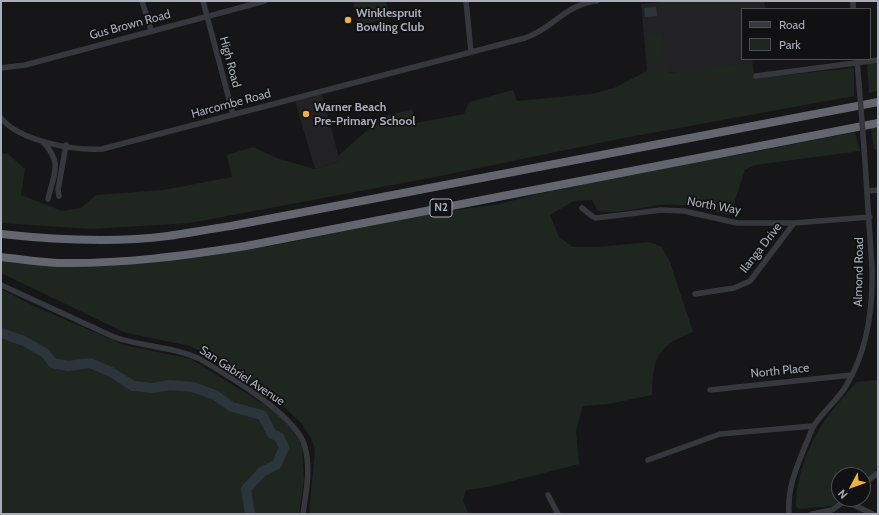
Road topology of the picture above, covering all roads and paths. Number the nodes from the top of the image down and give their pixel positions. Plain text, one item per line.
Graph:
1 (142, 1) edge
2 (202, 1) edge
3 (264, 1) edge
4 (466, 1) edge
5 (597, 1) edge
6 (207, 16) junction
7 (151, 30) junction
8 (471, 52) junction
9 (878, 60) edge
10 (857, 61) edge
11 (1, 68) edge
12 (756, 76) dead end
13 (878, 102) edge
14 (233, 114) junction
15 (1, 118) edge
16 (878, 123) edge
17 (43, 141) junction
18 (66, 146) junction
19 (878, 190) edge
20 (868, 191) junction
21 (59, 196) dead end
22 (48, 199) dead end
23 (582, 208) dead end
24 (870, 217) junction
25 (794, 223) junction
26 (1, 234) edge
27 (1, 257) edge
28 (1, 285) edge
29 (696, 294) dead end
30 (852, 375) junction
31 (710, 390) dead end
32 (813, 426) junction
33 (648, 460) dead end
34 (548, 495) dead end
35 (836, 507) edge
36 (859, 507) edge
37 (303, 514) edge
38 (558, 514) edge
39 (789, 514) edge
40 (812, 514) edge
41 (872, 514) edge

1 - 7 street
2 - 6 street, High Road
3 - 6 street, Gus Brown Road
4 - 8 street
5 - 8 street, Harcombe Road
6 - 7 street, Gus Brown Road
6 - 14 street, High Road
7 - 11 street, Gus Brown Road
8 - 14 street, Harcombe Road
9 - 10 street
10 - 12 street
10 - 20 street, Almond Road, bridge
13 - 26 highway, N2
14 - 18 street, Harcombe Road
15 - 17 street, Harcombe Road
16 - 27 highway, N2
17 - 18 street, Harcombe Road
17 - 22 street
18 - 21 street
19 - 20 street
20 - 24 street, Almond Road
23 - 25 street, North Way
24 - 25 street, North Way
24 - 30 street, Almond Road
25 - 29 street, Ilanga Drive
28 - 37 street, San Gabriel Avenue
30 - 31 street, North Place
30 - 32 street, Almond Road
32 - 33 street
32 - 39 street, Almond Road
34 - 38 street
35 - 40 street
36 - 41 street

